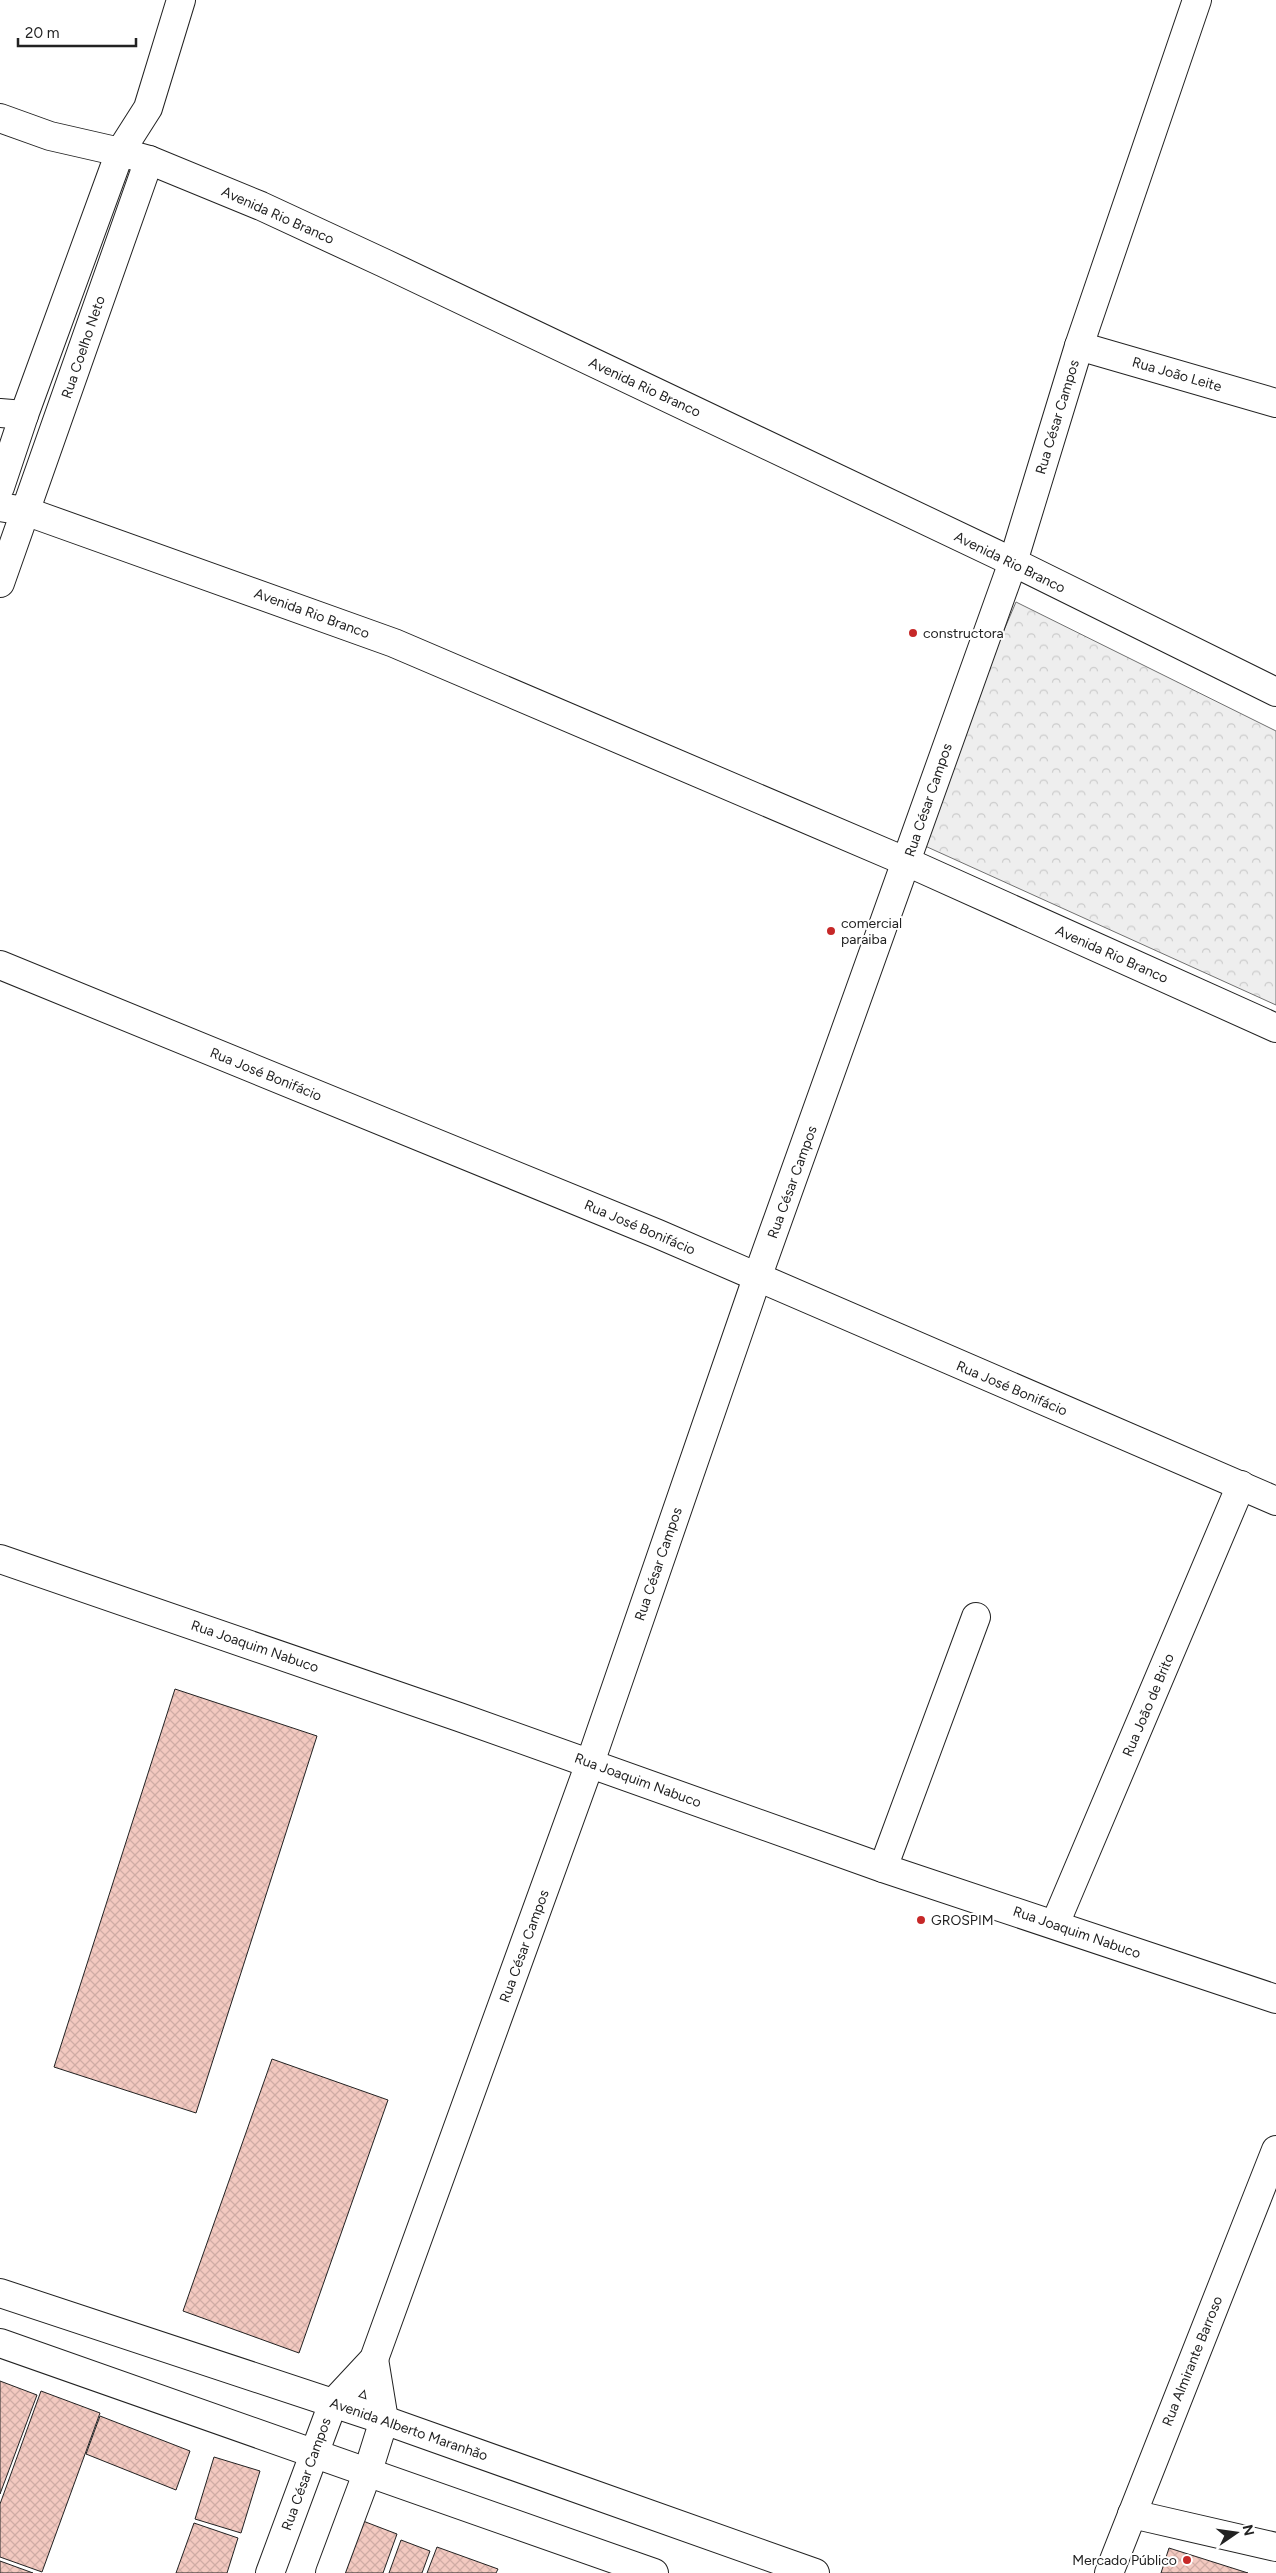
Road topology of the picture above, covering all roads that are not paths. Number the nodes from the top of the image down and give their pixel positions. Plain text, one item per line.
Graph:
1 (181, 0) edge
2 (1198, 0) edge
3 (148, 108) junction
4 (0, 118) edge
5 (120, 152) junction
6 (149, 160) junction
7 (1079, 346) junction
8 (1276, 402) edge
9 (12, 414) edge
10 (0, 487) edge
11 (13, 509) edge
12 (1013, 562) junction
13 (0, 582) edge
14 (1276, 692) edge
15 (906, 862) junction
16 (0, 965) edge
17 (1276, 1028) edge
18 (757, 1278) junction
19 (1241, 1486) junction
20 (1276, 1501) edge
21 (0, 1559) edge
22 (976, 1616) dead end
23 (590, 1763) junction
24 (882, 1868) junction
25 (1054, 1924) junction
26 (1276, 1999) edge
27 (1276, 2150) edge
28 (0, 2293) edge
29 (0, 2343) edge
30 (374, 2359) junction
31 (333, 2403) junction
32 (384, 2420) junction
33 (314, 2452) junction
34 (368, 2471) junction
35 (1132, 2514) junction
36 (1276, 2547) edge
37 (270, 2573) edge
38 (330, 2573) edge
39 (654, 2573) edge
40 (815, 2573) edge
41 (1109, 2573) edge

1 - 3 street, Rua Coelho Neto
2 - 7 street, Rua César Campos
3 - 5 street, Rua Coelho Neto
3 - 6 street, Rua Coelho Neto
4 - 5 street, Avenida Rio Branco
5 - 6 street, Avenida Rio Branco
5 - 9 street, Rua Coelho Neto
6 - 11 street, Rua Coelho Neto
6 - 12 street, Avenida Rio Branco
7 - 8 street, Rua João Leite
7 - 12 street, Rua César Campos
9 - 10 street, Rua Coelho Neto
11 - 13 street, Rua Coelho Neto
11 - 15 street, Avenida Rio Branco
12 - 14 street, Avenida Rio Branco
12 - 15 street, Rua César Campos
15 - 17 street, Avenida Rio Branco
15 - 18 street, Rua César Campos
16 - 18 street, Rua José Bonifácio
18 - 19 street, Rua José Bonifácio
18 - 23 street, Rua César Campos
19 - 20 street, Rua José Bonifácio
19 - 25 street, Rua João de Brito
21 - 23 street, Rua Joaquim Nabuco
22 - 24 street
23 - 24 street, Rua Joaquim Nabuco
23 - 30 street, Rua César Campos
24 - 25 street, Rua Joaquim Nabuco
25 - 26 street, Rua Joaquim Nabuco
27 - 35 street, Rua Almirante Barroso
28 - 31 street, Avenida Alberto Maranhão
29 - 33 street
30 - 31 street, Rua César Campos
30 - 32 street, Rua César Campos
31 - 32 street, Avenida Alberto Maranhão
31 - 33 street, Rua César Campos
32 - 34 street, Rua César Campos
32 - 40 street, Avenida Alberto Maranhão
33 - 34 street
33 - 37 street, Rua César Campos
34 - 38 street, Rua César Campos
34 - 39 street
35 - 36 street
35 - 41 street, Rua Almirante Barroso

